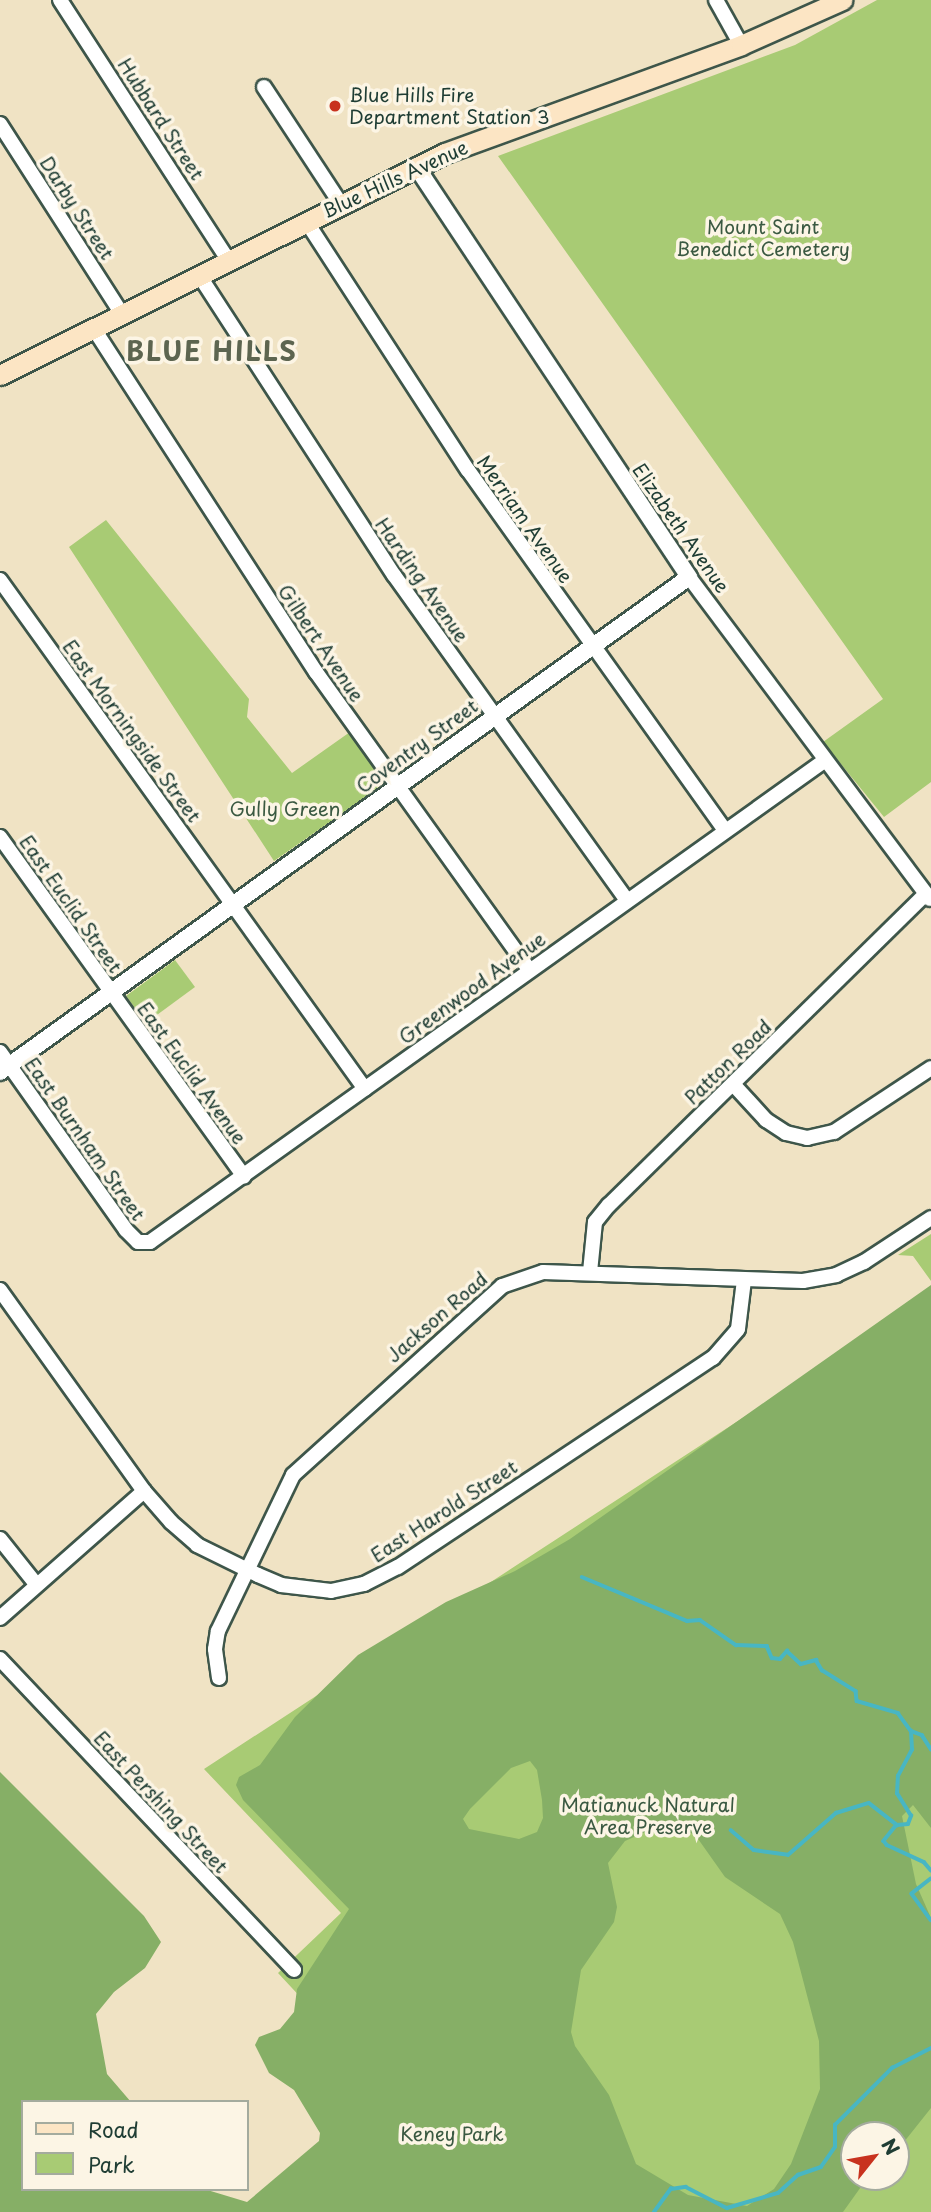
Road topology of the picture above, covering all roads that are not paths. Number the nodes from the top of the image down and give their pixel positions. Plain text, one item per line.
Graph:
1 (60, 0) edge
2 (716, 0) edge
3 (842, 0) edge
4 (741, 45) junction
5 (264, 87) dead end
6 (0, 124) edge
7 (416, 166) junction
8 (341, 204) junction
9 (306, 221) junction
10 (228, 260) junction
11 (199, 275) junction
12 (122, 314) junction
13 (94, 329) junction
14 (1, 373) edge
15 (688, 578) junction
16 (0, 580) edge
17 (591, 648) junction
18 (494, 716) junction
19 (824, 761) junction
20 (396, 787) junction
21 (725, 830) junction
22 (0, 837) edge
23 (928, 897) edge
24 (626, 899) junction
25 (232, 905) junction
26 (529, 970) junction
27 (110, 993) junction
28 (3, 1063) edge
29 (931, 1068) edge
30 (733, 1084) junction
31 (365, 1090) junction
32 (244, 1176) junction
33 (931, 1218) edge
34 (143, 1243) joint
35 (590, 1272) junction
36 (744, 1280) junction
37 (0, 1290) edge
38 (144, 1491) junction
39 (0, 1539) edge
40 (246, 1570) junction
41 (37, 1584) junction
42 (0, 1618) edge
43 (0, 1659) edge
44 (219, 1678) dead end
45 (295, 1970) dead end

1 - 10 street, Hubbard Street
2 - 4 street
3 - 4 main road, Blue Hills Avenue
4 - 7 main road, Blue Hills Avenue
5 - 8 street
6 - 12 street, Darby Street
7 - 8 main road, Blue Hills Avenue
7 - 15 street, Elizabeth Avenue
8 - 9 main road, Blue Hills Avenue
9 - 10 main road, Blue Hills Avenue
9 - 17 street, Merriam Avenue
10 - 11 main road, Blue Hills Avenue
11 - 12 main road, Blue Hills Avenue
11 - 18 street, Harding Avenue
12 - 13 main road, Blue Hills Avenue
13 - 14 main road, Blue Hills Avenue
13 - 20 street, Gilbert Avenue
15 - 17 street, Coventry Street
15 - 19 street, Elizabeth Avenue
16 - 25 street, East Morningside Street
17 - 18 street, Coventry Street
17 - 21 street, Merriam Avenue
18 - 20 street, Coventry Street
18 - 24 street, Harding Avenue
19 - 21 street, Greenwood Avenue
19 - 23 street, Elizabeth Avenue
20 - 25 street, Coventry Street
20 - 26 street, Gilbert Avenue
21 - 24 street, Greenwood Avenue
22 - 27 street, East Euclid Street
23 - 30 street, Patton Road
24 - 26 street, Greenwood Avenue
25 - 27 street, Coventry Street
25 - 31 street, East Morningside Street
26 - 31 street, Greenwood Avenue
27 - 28 street, Coventry Street
27 - 32 street, East Euclid Avenue
28 - 34 street, East Burnham Street
29 - 30 street
30 - 35 street, Patton Road
31 - 32 street, Greenwood Avenue
32 - 34 street, Greenwood Avenue
33 - 36 street, Jackson Road
35 - 36 street, Jackson Road
35 - 40 street, Jackson Road
36 - 40 street, East Harold Street
37 - 38 street, East Harold Street
38 - 40 street, East Harold Street
38 - 41 street
39 - 41 street
40 - 44 street, Jackson Road
41 - 42 street
43 - 45 street, East Pershing Street

